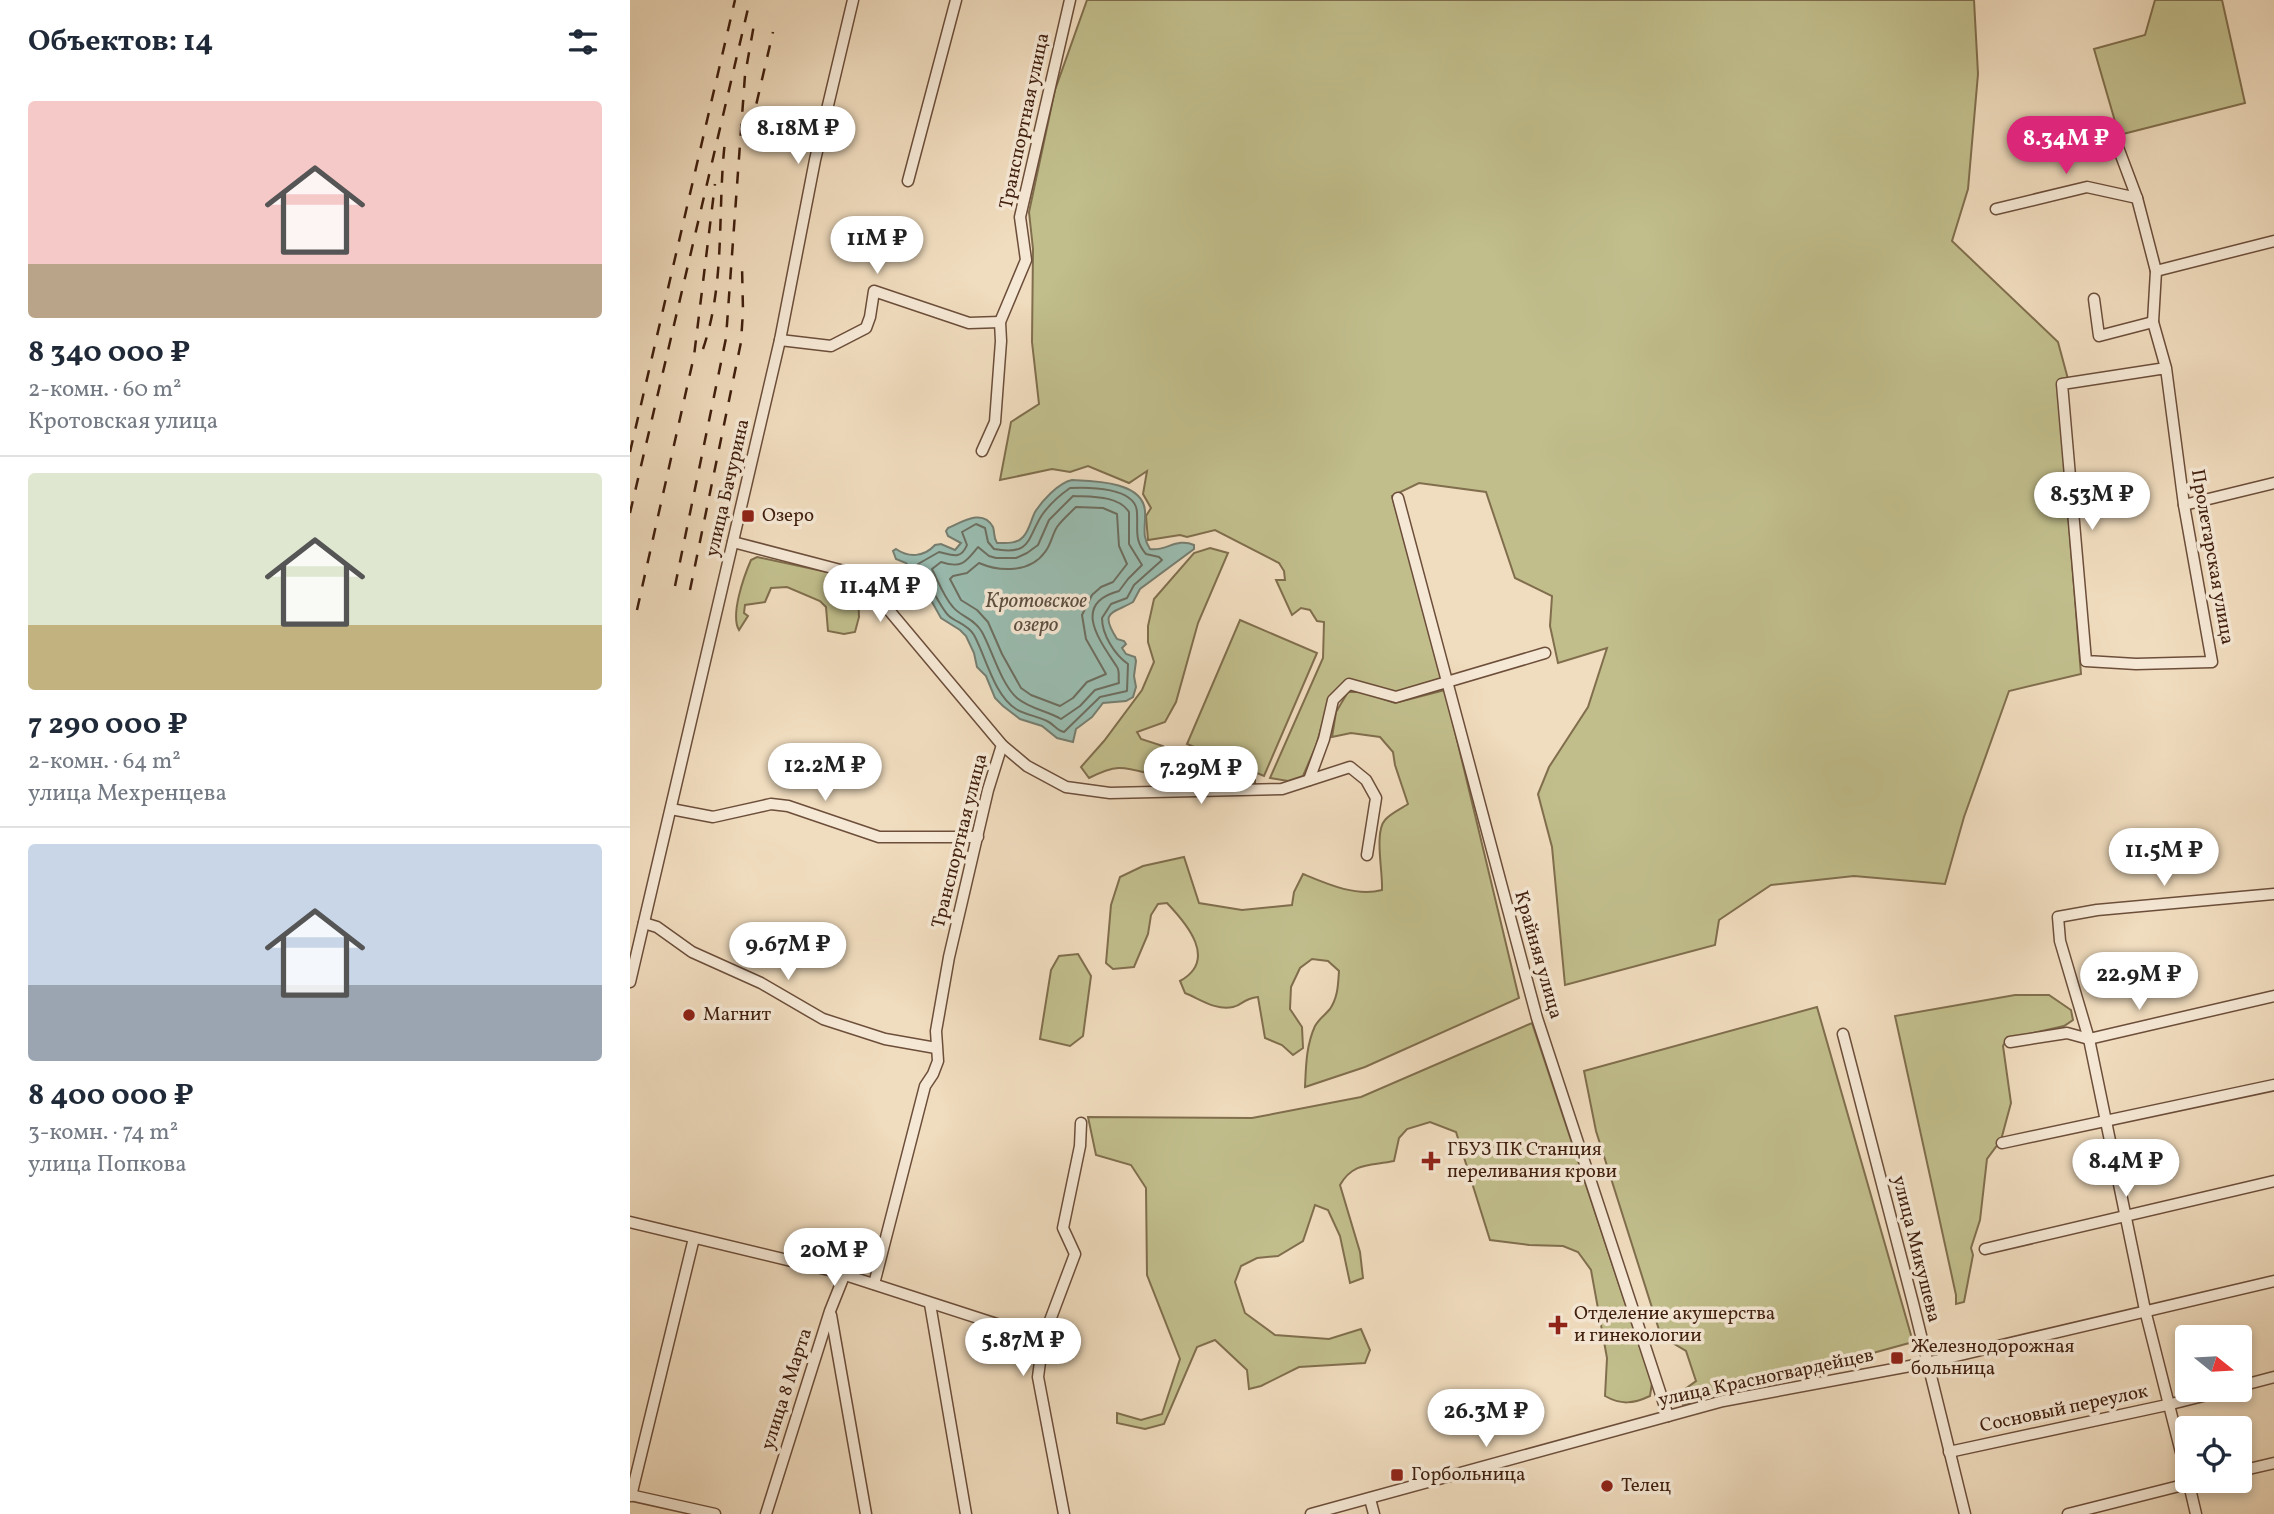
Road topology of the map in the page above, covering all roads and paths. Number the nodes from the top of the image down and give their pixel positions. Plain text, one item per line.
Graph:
1 (853, 0) edge
2 (956, 0) edge
3 (1070, 0) edge
4 (2113, 134) dead end
5 (908, 181) dead end
6 (2137, 198) junction
7 (1996, 209) dead end
8 (2274, 241) edge
9 (2156, 271) junction
10 (2094, 299) dead end
11 (1000, 322) junction
12 (2153, 322) junction
13 (780, 340) junction
14 (2166, 368) junction
15 (982, 451) dead end
16 (2274, 483) edge
17 (1398, 498) dead end
18 (2184, 505) junction
19 (733, 542) junction
20 (1545, 653) dead end
21 (1448, 683) junction
22 (1002, 745) junction
23 (1309, 780) junction
24 (671, 809) junction
25 (978, 837) junction
26 (1367, 855) dead end
27 (2274, 894) edge
28 (644, 923) junction
29 (630, 982) edge
30 (2274, 996) edge
31 (1843, 1034) dead end
32 (2089, 1039) junction
33 (2010, 1042) dead end
34 (936, 1048) junction
35 (2274, 1085) edge
36 (2105, 1122) junction
37 (1081, 1123) dead end
38 (2002, 1143) dead end
39 (2274, 1181) edge
40 (2126, 1215) junction
41 (630, 1222) edge
42 (694, 1238) junction
43 (1985, 1249) dead end
44 (844, 1276) junction
45 (2274, 1281) edge
46 (874, 1284) junction
47 (930, 1304) junction
48 (2145, 1310) junction
49 (830, 1311) junction
50 (1043, 1339) junction
51 (1926, 1363) junction
52 (2274, 1377) edge
53 (2252, 1383) edge
54 (2179, 1402) edge
55 (2167, 1405) junction
56 (1668, 1416) junction
57 (2175, 1434) edge
58 (1949, 1452) junction
59 (2274, 1463) edge
60 (2252, 1468) edge
61 (2175, 1485) edge
62 (2191, 1493) edge
63 (630, 1495) edge
64 (1370, 1499) junction
65 (678, 1510) edge
66 (2080, 1513) edge
67 (715, 1514) edge
68 (766, 1514) edge
69 (866, 1514) edge
70 (966, 1514) edge
71 (1064, 1514) edge
72 (1311, 1514) edge
73 (1374, 1514) edge
74 (1965, 1514) edge
75 (2068, 1514) edge
76 (2196, 1514) edge

1 - 13 street, улица Бачурина
2 - 5 street
3 - 11 street, Транспортная улица
4 - 6 street, Пролетарская улица
6 - 7 street
6 - 9 street, Пролетарская улица
8 - 9 street
9 - 12 street, Пролетарская улица
10 - 12 street
11 - 13 street
11 - 15 street, Транспортная улица
12 - 14 street, Пролетарская улица
13 - 19 street, улица Бачурина
14 - 18 street, Пролетарская улица
14 - 18 street, Пролетарская улица
16 - 18 street
17 - 21 street, Крайняя улица
19 - 22 street, Транспортная улица
19 - 24 street, улица Бачурина
20 - 21 street
21 - 23 street
21 - 56 street, Крайняя улица
22 - 23 street
22 - 25 street, Транспортная улица
23 - 26 street
24 - 25 street
24 - 28 street, улица Бачурина
25 - 34 street, Транспортная улица
27 - 32 street
28 - 29 street, улица Бачурина
28 - 34 street
30 - 32 street
31 - 51 street, улица Микушева
32 - 33 street
32 - 36 street
34 - 46 street, Транспортная улица
35 - 36 street
36 - 38 street
36 - 40 street
37 - 50 street
39 - 40 street
40 - 43 street
40 - 48 street
41 - 42 street
42 - 44 street
42 - 63 street
44 - 46 street
44 - 49 street, улица 8 Марта
45 - 48 street, улица Красногвардейцев
46 - 47 street
47 - 50 street
47 - 70 street
48 - 51 street, улица Красногвардейцев
48 - 55 street
49 - 68 street, улица 8 Марта
49 - 69 street
50 - 71 street
51 - 56 street, улица Красногвардейцев
51 - 58 street, улица Микушева
52 - 53 street
54 - 55 street, Сосновый переулок
55 - 57 street
55 - 58 street, Сосновый переулок
56 - 64 street, улица Красногвардейцев
58 - 74 street, улица Микушева
59 - 60 street
61 - 66 street
62 - 76 street
63 - 65 street
64 - 72 street, улица Красногвардейцев
64 - 73 street
65 - 67 street
66 - 75 street

